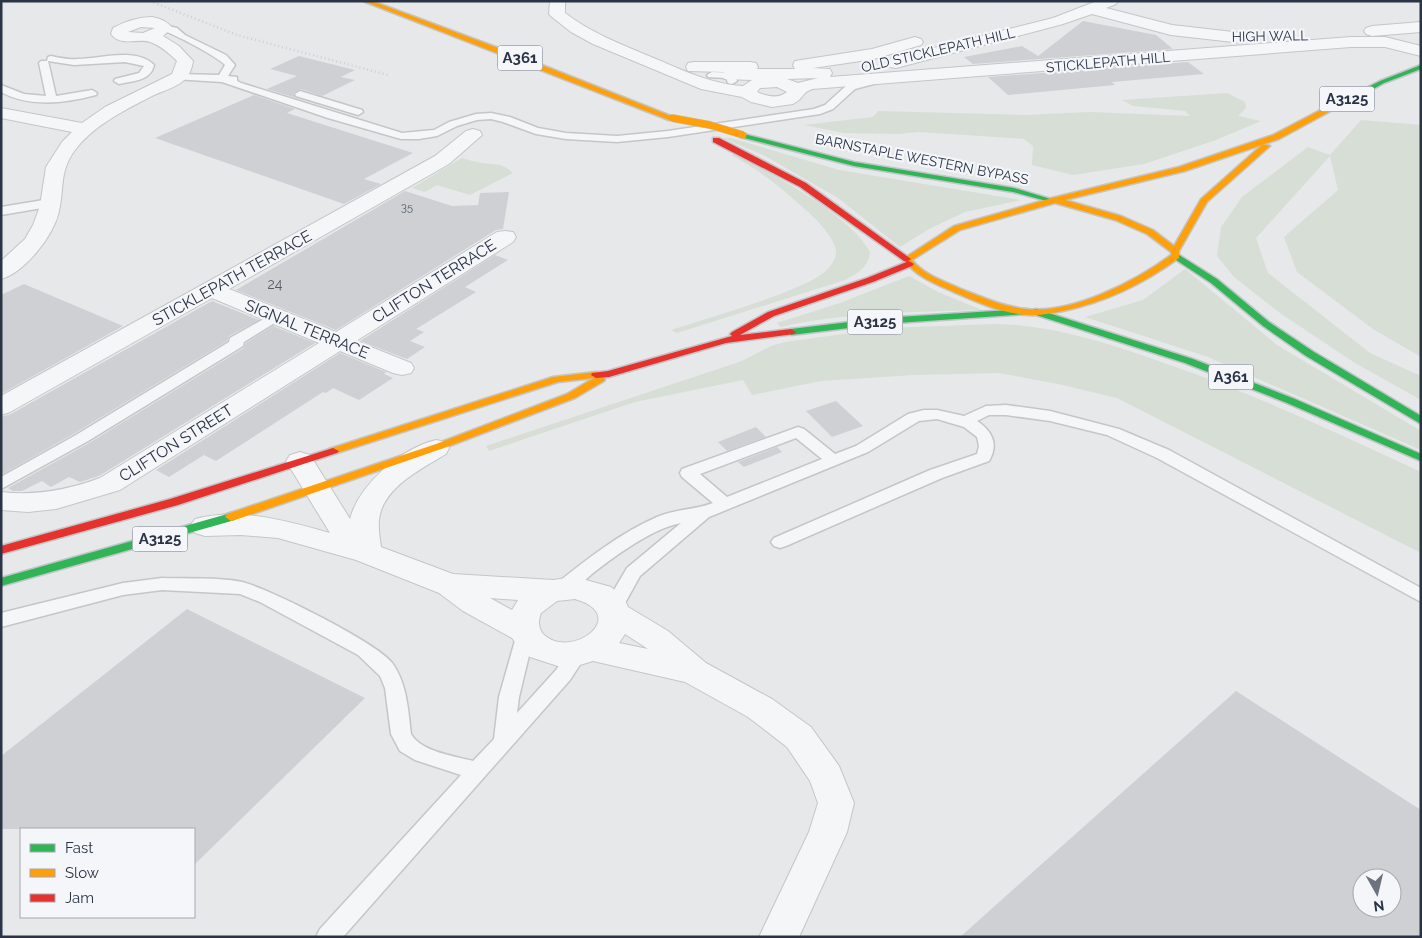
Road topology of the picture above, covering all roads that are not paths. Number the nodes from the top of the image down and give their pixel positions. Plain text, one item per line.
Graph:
1 (366, 1) edge
2 (558, 1) edge
3 (1076, 1) edge
4 (1111, 1) edge
5 (1051, 6) dead end
6 (1092, 10) junction
7 (1421, 28) edge
8 (157, 32) joint
9 (928, 38) dead end
10 (1421, 51) edge
11 (694, 67) dead end
12 (1421, 67) edge
13 (712, 75) dead end
14 (178, 77) junction
15 (887, 77) junction
16 (222, 78) junction
17 (731, 78) joint
18 (119, 81) dead end
19 (274, 85) dead end
20 (1, 88) edge
21 (291, 91) dead end
22 (92, 93) dead end
23 (52, 100) junction
24 (358, 112) dead end
25 (1, 113) edge
26 (672, 118) junction
27 (86, 129) junction
28 (1276, 137) junction
29 (473, 144) dead end
30 (1053, 200) junction
31 (50, 203) junction
32 (1, 211) edge
33 (505, 237) dead end
34 (1175, 253) junction
35 (908, 262) junction
36 (1, 272) edge
37 (212, 290) junction
38 (1030, 312) junction
39 (276, 316) junction
40 (725, 340) junction
41 (337, 342) junction
42 (402, 368) dead end
43 (609, 374) junction
44 (1, 407) edge
45 (965, 421) junction
46 (1421, 421) edge
47 (440, 446) junction
48 (1421, 458) edge
49 (833, 460) junction
50 (300, 461) junction
51 (1, 484) edge
52 (316, 488) junction
53 (1, 501) edge
54 (725, 504) junction
55 (703, 513) junction
56 (205, 526) junction
57 (780, 542) dead end
58 (1, 550) edge
59 (367, 553) junction
60 (1, 582) edge
61 (450, 585) junction
62 (557, 590) junction
63 (1421, 596) edge
64 (614, 611) junction
65 (1, 620) edge
66 (524, 633) junction
67 (584, 652) junction
68 (694, 672) junction
69 (504, 739) junction
70 (477, 771) junction
71 (328, 937) edge
72 (779, 937) edge

1 - 26 main road, BARNSTAPLE WESTERN BYPASS / A361
2 - 15 street, STICKLEPATH HILL
3 - 5 street
4 - 6 street, OLD STICKLEPATH HILL
6 - 7 street, HIGH WALL
6 - 17 street, OLD STICKLEPATH HILL
8 - 14 street
8 - 16 lane
9 - 11 street
10 - 15 street, STICKLEPATH HILL
12 - 28 main road, A3125
13 - 17 lane, OLD STICKLEPATH HILL
14 - 16 lane
14 - 27 street
15 - 16 lane
16 - 19 lane
18 - 23 lane
20 - 23 lane
21 - 24 lane
22 - 23 lane
25 - 27 street
26 - 30 main road, BARNSTAPLE WESTERN BYPASS / A361, bridge
26 - 35 main road, BARNSTAPLE WESTERN BYPASS / A361
27 - 31 street
28 - 30 main road, A3125
28 - 34 main road, A3125
29 - 37 street, STICKLEPATH TERRACE
30 - 34 main road, BARNSTAPLE WESTERN BYPASS
30 - 35 main road
31 - 32 lane
31 - 36 street
33 - 41 street, CLIFTON TERRACE
34 - 38 main road
34 - 46 main road
35 - 38 main road, BARNSTAPLE WESTERN BYPASS
35 - 40 main road, A3125
37 - 39 street, SIGNAL TERRACE
37 - 44 street, STICKLEPATH TERRACE
38 - 40 main road, A3125
38 - 48 main road, A361
39 - 41 street, SIGNAL TERRACE
39 - 51 lane
40 - 43 main road, A3125
41 - 42 street, SIGNAL TERRACE
41 - 53 street, CLIFTON STREET
43 - 47 main road, A3125
43 - 50 main road, A3125
45 - 49 lane
45 - 57 lane
45 - 63 lane
47 - 52 main road, A3125
47 - 59 street
49 - 54 lane
49 - 54 lane
50 - 52 street
50 - 58 main road, A3125
52 - 56 main road, A3125
52 - 59 street
54 - 55 lane
55 - 62 lane
55 - 64 lane
56 - 59 street
56 - 60 main road, A3125
59 - 61 street
61 - 62 street
61 - 66 street
62 - 64 street
62 - 66 street
64 - 67 street
64 - 68 street
65 - 70 lane
66 - 67 street
66 - 69 lane
67 - 68 street
67 - 69 lane
68 - 72 street
69 - 70 lane
70 - 71 lane

